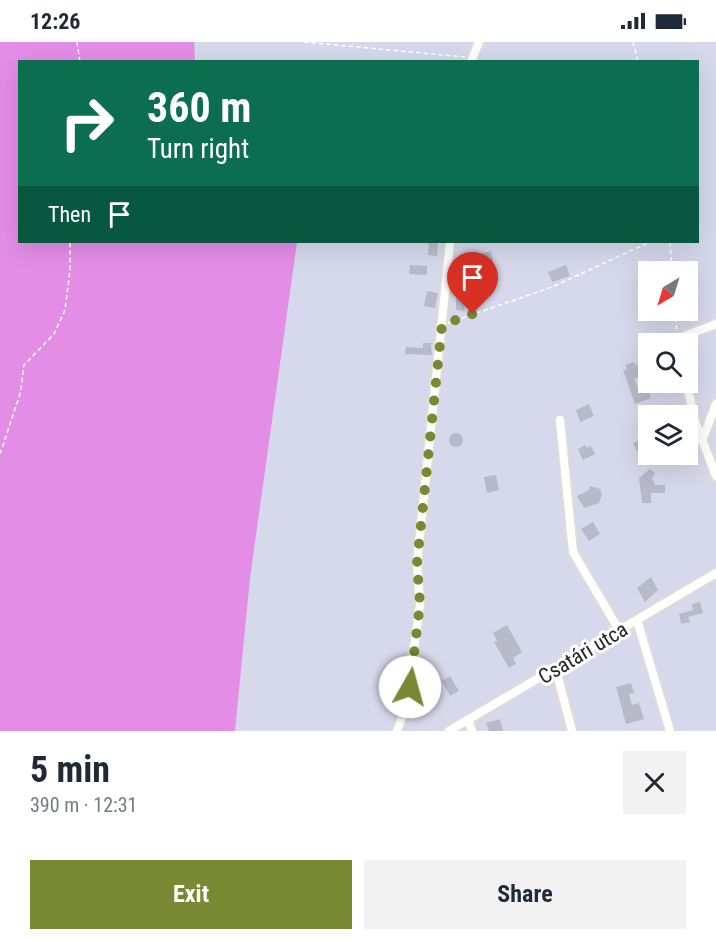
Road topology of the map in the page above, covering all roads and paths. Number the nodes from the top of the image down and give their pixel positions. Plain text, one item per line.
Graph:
1 (77, 42) edge
2 (304, 42) edge
3 (479, 42) edge
4 (633, 42) edge
5 (80, 60) edge
6 (471, 60) edge
7 (638, 60) edge
8 (70, 243) edge
9 (450, 243) edge
10 (648, 243) edge
11 (670, 243) edge
12 (671, 261) edge
13 (716, 324) edge
14 (442, 325) junction
15 (696, 333) edge
16 (689, 393) edge
17 (716, 404) edge
18 (560, 420) dead end
19 (702, 441) junction
20 (0, 454) edge
21 (716, 476) edge
22 (716, 573) edge
23 (637, 620) junction
24 (619, 630) junction
25 (556, 670) junction
26 (468, 719) junction
27 (397, 731) edge
28 (448, 731) edge
29 (472, 731) edge
30 (572, 731) edge
31 (670, 731) edge

1 - 5 path
2 - 6 path
3 - 6 street
4 - 7 path
8 - 20 path
9 - 14 street
10 - 14 path
11 - 12 path
13 - 15 street
14 - 27 street
16 - 19 street
17 - 19 street
18 - 24 street
19 - 21 street
22 - 23 street, Csatári utca
23 - 24 street, Csatári utca
23 - 31 street
24 - 25 street, Csatári utca
25 - 26 street, Csatári utca
25 - 30 street
26 - 28 street, Csatári utca
26 - 29 street

